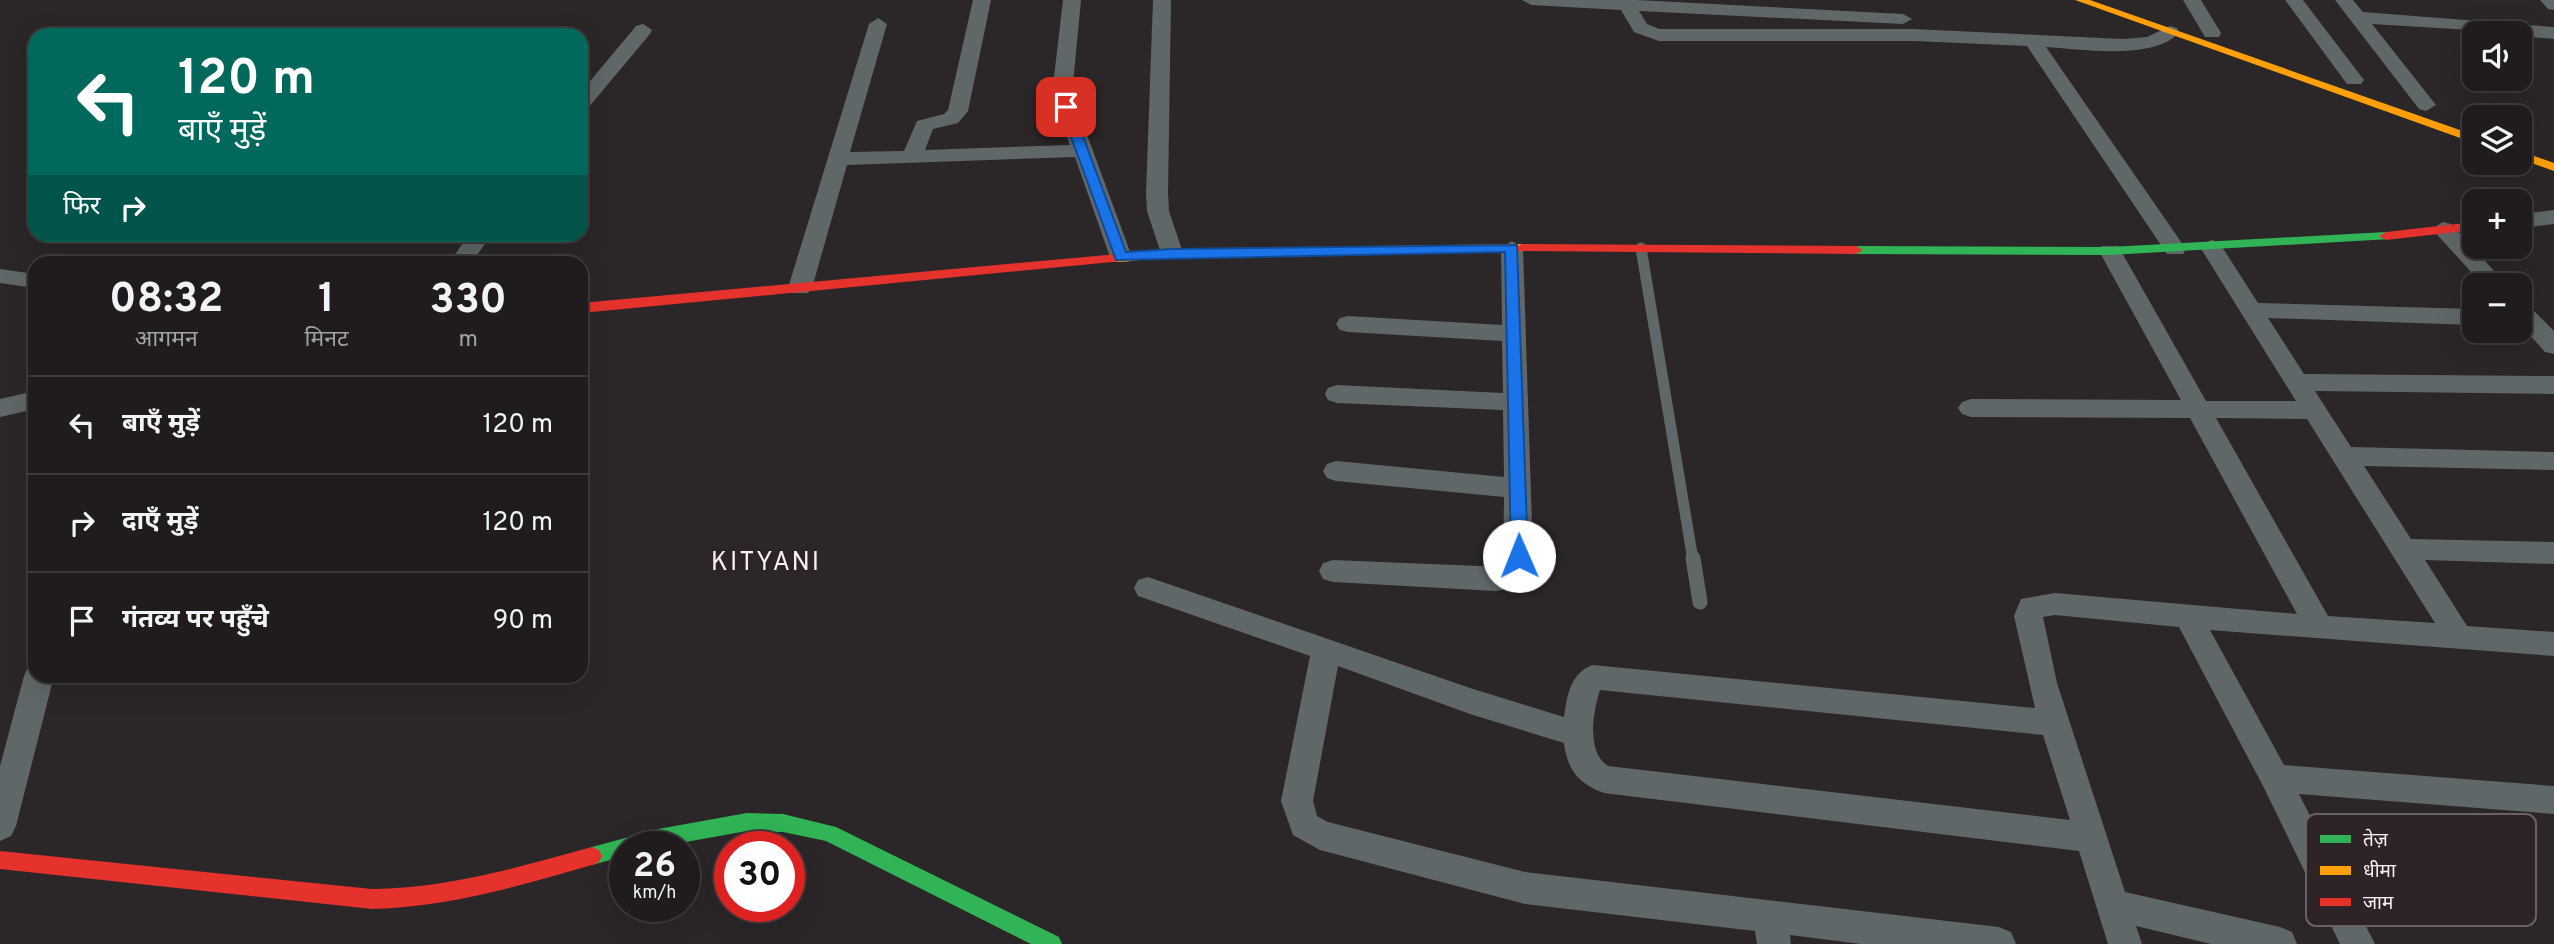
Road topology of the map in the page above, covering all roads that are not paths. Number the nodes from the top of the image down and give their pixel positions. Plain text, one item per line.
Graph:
1 (982, 0) edge
2 (1072, 0) edge
3 (1162, 0) edge
4 (1531, 0) edge
5 (1897, 0) edge
6 (2080, 0) edge
7 (2116, 0) edge
8 (2192, 0) edge
9 (2294, 0) edge
10 (2344, 0) edge
11 (2549, 0) edge
12 (1627, 2) edge
13 (2554, 5) edge
14 (2357, 17) junction
15 (878, 24) dead end
16 (1910, 27) junction
17 (643, 30) dead end
18 (2170, 32) junction
19 (2554, 33) edge
20 (2207, 38) junction
21 (2032, 40) junction
22 (2354, 80) junction
23 (588, 96) edge
24 (2426, 105) junction
25 (2462, 118) edge
26 (2462, 134) edge
27 (2532, 142) edge
28 (2554, 149) edge
29 (1081, 151) junction
30 (912, 156) junction
31 (838, 159) junction
32 (2532, 159) edge
33 (2554, 167) edge
34 (2554, 217) edge
35 (2532, 220) edge
36 (2462, 227) edge
37 (2443, 229) junction
38 (2211, 247) junction
39 (1512, 248) junction
40 (1642, 248) junction
41 (2175, 248) junction
42 (2110, 251) junction
43 (1172, 253) junction
44 (1121, 257) junction
45 (2485, 273) edge
46 (28, 281) edge
47 (2, 282) edge
48 (800, 288) junction
49 (588, 307) edge
50 (2250, 310) junction
51 (2462, 317) edge
52 (1348, 324) dead end
53 (2532, 325) edge
54 (1514, 334) junction
55 (2554, 346) edge
56 (2296, 382) junction
57 (2554, 385) edge
58 (1336, 394) dead end
59 (28, 402) edge
60 (1516, 402) junction
61 (0, 408) edge
62 (1971, 408) dead end
63 (2195, 408) junction
64 (2314, 410) junction
65 (2343, 456) junction
66 (2554, 461) edge
67 (1336, 471) dead end
68 (1518, 488) junction
69 (2402, 549) junction
70 (2554, 553) edge
71 (1333, 571) dead end
72 (1148, 588) dead end
73 (1700, 602) dead end
74 (2188, 617) junction
75 (2319, 626) junction
76 (2458, 636) junction
77 (2554, 644) edge
78 (1326, 650) junction
79 (37, 683) edge
80 (2054, 723) junction
81 (1579, 734) junction
82 (2275, 778) junction
83 (2554, 800) edge
84 (2, 814) edge
85 (2093, 838) junction
86 (2306, 840) edge
87 (0, 860) edge
88 (2114, 905) junction
89 (2349, 926) edge
90 (1771, 930) edge
91 (1052, 944) edge
92 (1999, 944) edge
93 (2125, 944) edge
94 (2280, 944) edge
95 (2358, 944) edge

1 - 30 street
2 - 29 street
3 - 43 street
4 - 12 street
5 - 16 street
6 - 18 street
7 - 20 street
8 - 20 street
9 - 22 street
10 - 14 street
11 - 13 street
12 - 16 street
12 - 16 street
14 - 19 street
14 - 24 street
15 - 31 street
16 - 21 street
17 - 23 street
18 - 20 street
18 - 21 street
20 - 22 street
20 - 26 street
21 - 41 street
22 - 24 street
24 - 25 street
27 - 28 street
29 - 30 street
29 - 44 street
30 - 31 street
31 - 48 street
32 - 33 street
34 - 35 street
36 - 37 street
37 - 38 street
37 - 45 street
38 - 41 street
38 - 50 street
39 - 40 street
39 - 43 street
39 - 54 street
40 - 42 street
40 - 73 lane
41 - 42 street
42 - 63 street
43 - 44 street
44 - 48 street
46 - 47 street
48 - 49 street
50 - 51 street
50 - 56 street
52 - 54 street
53 - 55 street
54 - 60 street
56 - 57 street
56 - 64 street
58 - 60 street
59 - 61 street
60 - 68 street
62 - 63 street
63 - 64 street
63 - 75 street
64 - 65 street
65 - 66 street
65 - 69 street
67 - 68 street
68 - 71 street
69 - 70 street
69 - 76 street
72 - 78 street
74 - 75 street
74 - 80 street
74 - 82 street
75 - 76 street
76 - 77 street
78 - 81 street
78 - 90 street
79 - 84 street
80 - 81 street
80 - 85 street
81 - 85 street
82 - 83 street
82 - 86 street
85 - 88 street
87 - 91 street
88 - 93 street
88 - 94 street
89 - 95 street
90 - 92 street

